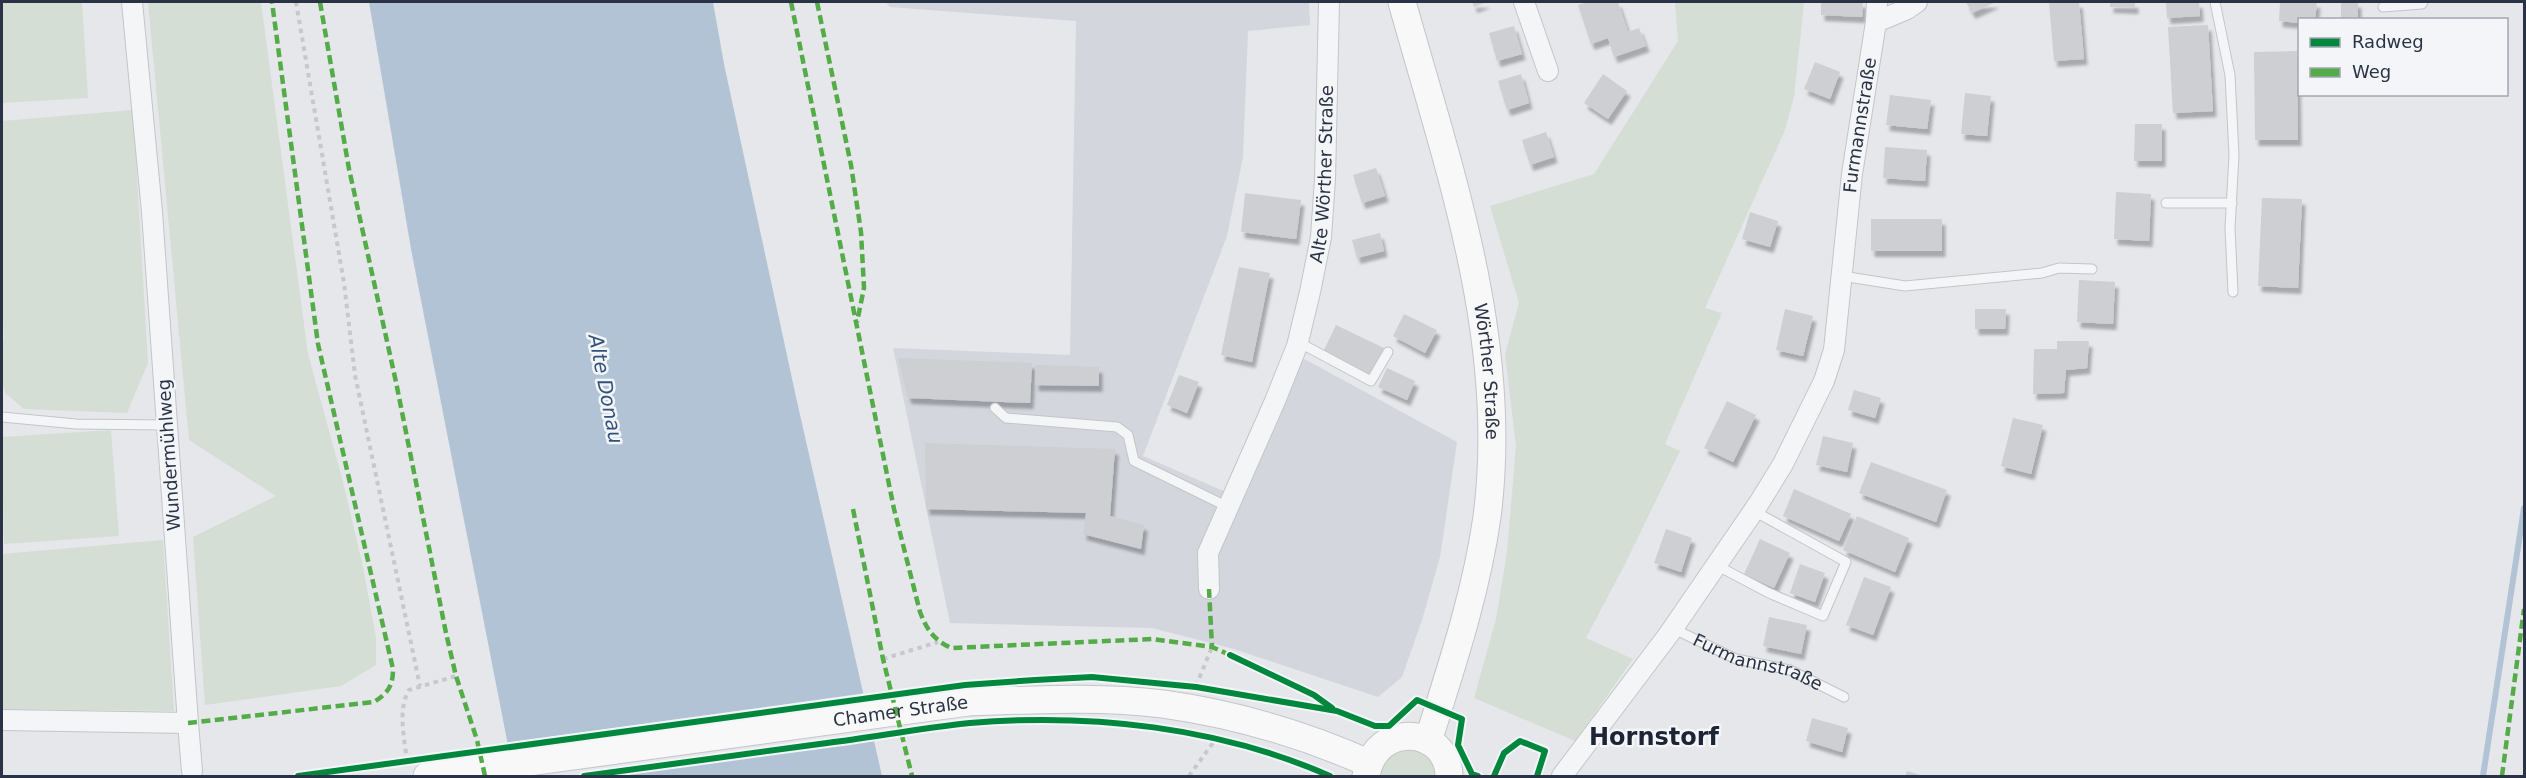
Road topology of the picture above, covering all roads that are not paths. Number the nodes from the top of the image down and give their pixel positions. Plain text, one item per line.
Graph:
1 (132, 2) edge
2 (1329, 2) edge
3 (1402, 2) edge
4 (1524, 2) edge
5 (1877, 2) edge
6 (1917, 2) edge
7 (2216, 2) edge
8 (2423, 2) edge
9 (2383, 7) dead end
10 (1876, 22) junction
11 (1548, 71) dead end
12 (2166, 203) dead end
13 (2232, 203) junction
14 (2092, 269) dead end
15 (1842, 276) junction
16 (2233, 292) dead end
17 (1298, 342) junction
18 (1388, 352) dead end
19 (995, 408) dead end
20 (2, 417) edge
21 (168, 425) junction
22 (1228, 507) junction
23 (1754, 511) junction
24 (1716, 565) junction
25 (1209, 589) dead end
26 (1672, 628) junction
27 (1844, 697) dead end
28 (2, 720) edge
29 (188, 723) junction
30 (1428, 741) junction
31 (416, 766) edge
32 (1367, 770) edge
33 (192, 771) dead end
34 (1449, 777) edge
35 (1563, 777) edge

1 - 21 street, Wundermühlweg
2 - 17 street, Alte Wörther Straße
3 - 30 main road, Wörther Straße
4 - 11 street
5 - 10 street, Furmannstraße
6 - 10 street
7 - 13 lane
8 - 9 lane
10 - 15 street, Furmannstraße
12 - 13 lane
13 - 16 lane
14 - 15 lane
15 - 23 street, Furmannstraße
17 - 18 lane
17 - 22 street, Alte Wörther Straße
19 - 22 lane
20 - 21 lane
21 - 29 street, Wundermühlweg
22 - 25 street, Alte Wörther Straße
23 - 24 street, Furmannstraße
23 - 24 lane
24 - 26 street, Furmannstraße
26 - 27 lane, Furmannstraße
26 - 35 street, Furmannstraße
28 - 29 street
29 - 33 street, Wundermühlweg
30 - 32 main road, Chamer Straße
30 - 34 main road
31 - 32 main road, Chamer Straße

